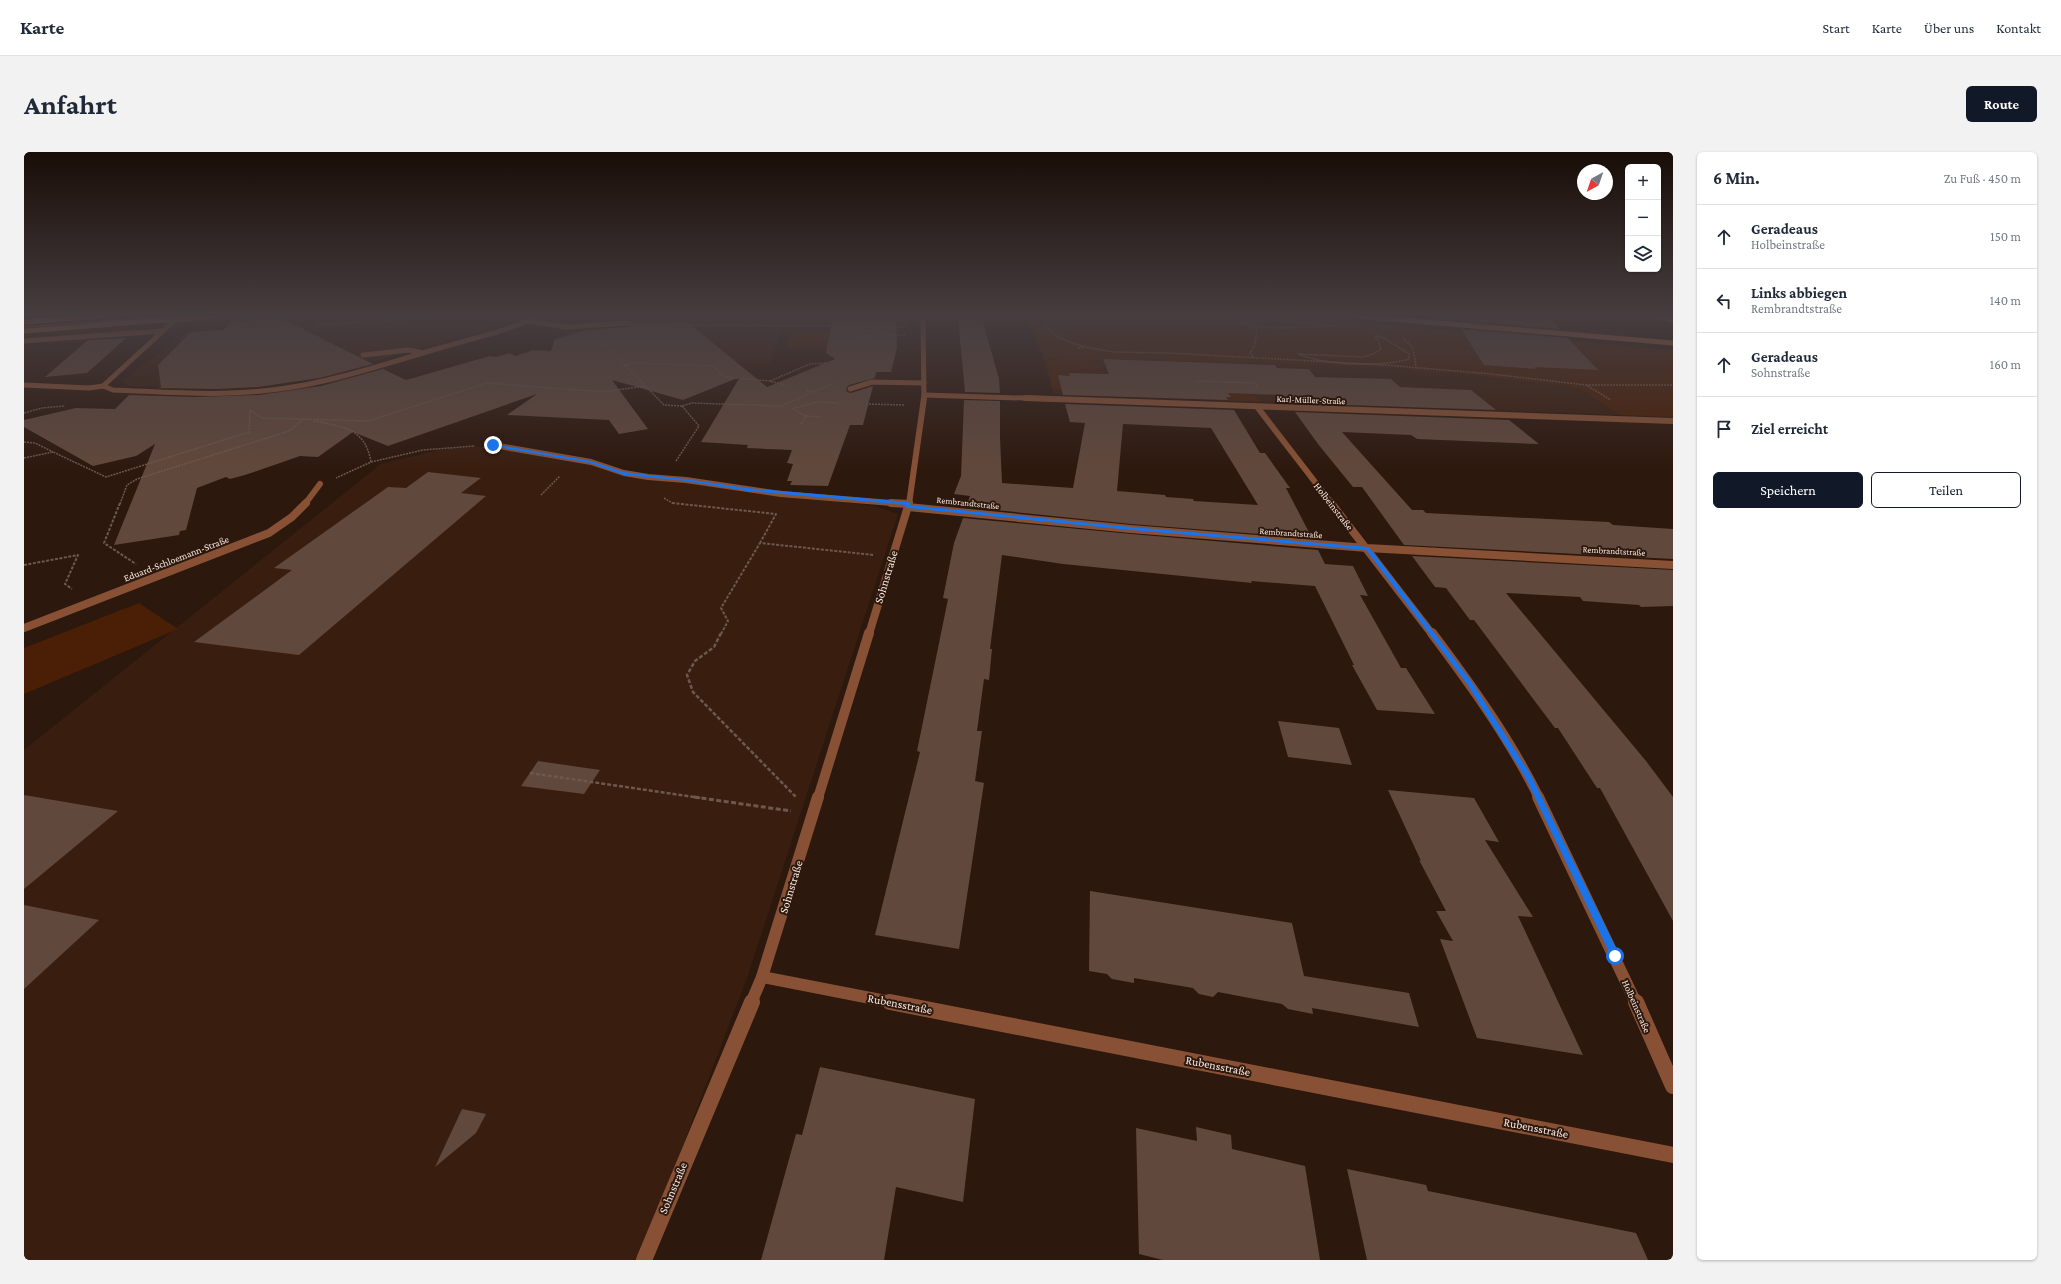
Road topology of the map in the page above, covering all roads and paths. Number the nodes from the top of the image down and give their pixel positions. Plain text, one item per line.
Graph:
1 (123, 368) edge
2 (371, 368) edge
3 (628, 368) edge
4 (715, 368) edge
5 (801, 368) edge
6 (924, 368) edge
7 (1423, 368) edge
8 (769, 381) junction
9 (839, 381) dead end
10 (924, 383) junction
11 (24, 385) edge
12 (785, 385) dead end
13 (1586, 385) junction
14 (1673, 385) edge
15 (103, 386) junction
16 (645, 386) junction
17 (806, 390) dead end
18 (850, 390) dead end
19 (257, 392) junction
20 (813, 392) junction
21 (924, 395) junction
22 (1613, 401) dead end
23 (682, 406) junction
24 (1258, 408) junction
25 (250, 410) junction
26 (806, 416) dead end
27 (822, 417) dead end
28 (303, 419) junction
29 (307, 419) junction
30 (1673, 422) edge
31 (24, 442) edge
32 (493, 445) joint
33 (53, 452) junction
34 (24, 458) edge
35 (371, 462) junction
36 (560, 476) dead end
37 (664, 478) junction
38 (320, 484) joint
39 (541, 495) dead end
40 (659, 495) dead end
41 (908, 505) junction
42 (760, 543) junction
43 (1367, 548) junction
44 (892, 557) junction
45 (1673, 564) edge
46 (24, 565) edge
47 (156, 577) junction
48 (91, 602) junction
49 (24, 628) edge
50 (530, 773) dead end
51 (813, 814) junction
52 (762, 977) junction
53 (1673, 1086) edge
54 (1673, 1155) edge
55 (644, 1260) edge

1 - 15 street
2 - 19 street
3 - 16 path
4 - 8 path
5 - 8 path
6 - 10 street, Sohnstraße
7 - 13 path
8 - 12 path
9 - 20 path
10 - 18 street
10 - 21 street, Sohnstraße
11 - 15 street
13 - 14 path
13 - 22 path
15 - 19 street
16 - 23 path
16 - 29 path
17 - 20 path
19 - 25 path
20 - 23 path
21 - 24 street, Karl-Müller-Straße
21 - 41 street, Sohnstraße
23 - 37 path
24 - 30 street, Karl-Müller-Straße
24 - 43 street, Holbeinstraße
25 - 28 path
25 - 33 path
26 - 27 path
28 - 29 path
28 - 47 path
29 - 35 path
31 - 33 path
32 - 35 path
32 - 37 street
33 - 34 path
35 - 38 path
36 - 39 path
37 - 41 street
38 - 47 street, Eduard-Schloemann-Straße
40 - 42 path
41 - 43 street, Rembrandtstraße
41 - 44 street, Sohnstraße
42 - 44 path
42 - 51 path
43 - 45 street, Rembrandtstraße
43 - 53 street, Holbeinstraße
44 - 51 street, Sohnstraße
46 - 48 path
47 - 48 street, Eduard-Schloemann-Straße
48 - 49 street, Eduard-Schloemann-Straße
50 - 51 path
51 - 52 street, Sohnstraße
52 - 54 street, Rubensstraße
52 - 55 street, Sohnstraße

